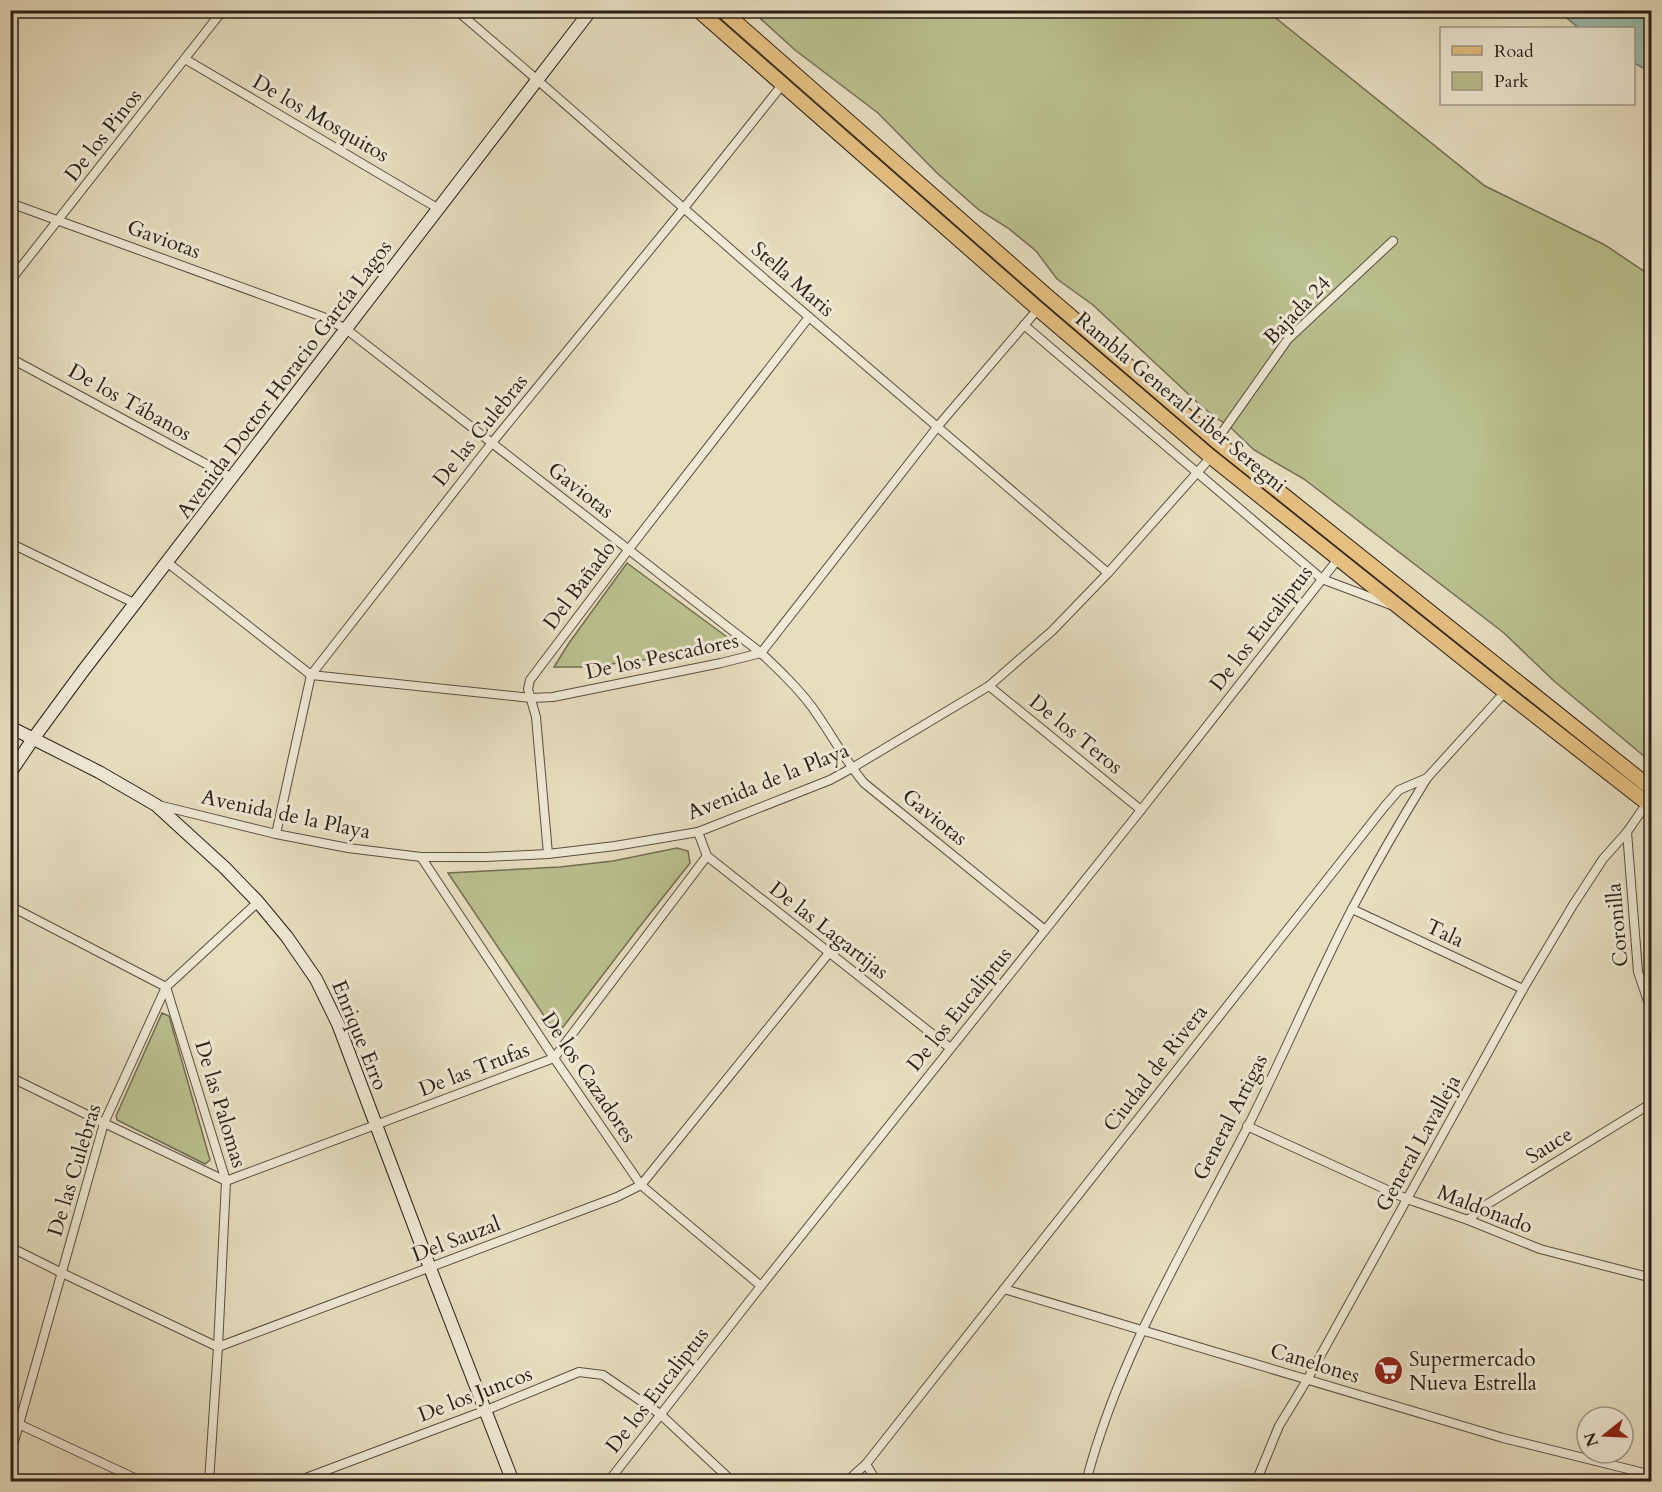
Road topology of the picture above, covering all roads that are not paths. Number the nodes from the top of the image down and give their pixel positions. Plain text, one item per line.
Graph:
1 (16, 10) edge
2 (223, 10) edge
3 (456, 10) edge
4 (591, 10) edge
5 (698, 10) edge
6 (722, 10) edge
7 (10, 18) edge
8 (185, 59) junction
9 (538, 80) junction
10 (782, 85) junction
11 (10, 203) edge
12 (684, 208) junction
13 (439, 209) junction
14 (58, 220) junction
15 (1393, 241) dead end
16 (10, 281) edge
17 (1038, 309) junction
18 (809, 317) junction
19 (1024, 325) junction
20 (346, 329) junction
21 (10, 358) edge
22 (938, 426) junction
23 (1216, 441) junction
24 (491, 444) junction
25 (1211, 457) junction
26 (1197, 473) junction
27 (232, 478) junction
28 (10, 543) edge
29 (629, 549) junction
30 (1338, 559) junction
31 (168, 563) junction
32 (1108, 573) junction
33 (1322, 579) junction
34 (136, 604) junction
35 (1400, 609) junction
36 (761, 653) junction
37 (311, 675) junction
38 (989, 686) junction
39 (1505, 692) junction
40 (531, 698) junction
41 (10, 728) edge
42 (33, 739) junction
43 (852, 768) junction
44 (10, 773) edge
45 (1427, 778) junction
46 (1652, 789) edge
47 (156, 805) junction
48 (1649, 805) edge
49 (1141, 810) junction
50 (698, 832) junction
51 (1627, 832) junction
52 (276, 834) junction
53 (548, 854) junction
54 (707, 856) junction
55 (422, 857) junction
56 (258, 902) junction
57 (10, 906) edge
58 (1352, 909) junction
59 (1046, 930) junction
60 (829, 953) junction
61 (166, 987) junction
62 (1523, 989) junction
63 (1652, 1013) edge
64 (950, 1048) junction
65 (554, 1058) junction
66 (10, 1077) edge
67 (1652, 1103) edge
68 (104, 1123) junction
69 (375, 1126) junction
70 (1247, 1126) junction
71 (226, 1181) junction
72 (641, 1185) junction
73 (1407, 1199) junction
74 (1468, 1220) junction
75 (10, 1247) edge
76 (430, 1269) junction
77 (62, 1273) junction
78 (1652, 1278) edge
79 (761, 1286) junction
80 (1004, 1289) junction
81 (1141, 1330) junction
82 (218, 1347) junction
83 (1307, 1380) junction
84 (484, 1411) junction
85 (660, 1414) junction
86 (10, 1420) edge
87 (19, 1425) junction
88 (10, 1456) edge
89 (866, 1464) junction
90 (1652, 1475) edge
91 (143, 1482) edge
92 (209, 1482) edge
93 (295, 1482) edge
94 (513, 1482) edge
95 (608, 1482) edge
96 (733, 1482) edge
97 (846, 1482) edge
98 (877, 1482) edge
99 (1086, 1482) edge
100 (1256, 1482) edge

1 - 7 street
2 - 8 street, De los Pinos
3 - 9 street, Stella Maris
4 - 9 street, Avenida Doctor Horacio García Lagos
5 - 10 main road, Rambla General Liber Seregni
6 - 23 main road, Rambla General Liber Seregni
8 - 13 street, De los Mosquitos
8 - 14 street, De los Pinos
9 - 12 street, Stella Maris
9 - 13 street, Avenida Doctor Horacio García Lagos
10 - 12 street, De las Culebras
10 - 17 main road, Rambla General Liber Seregni
11 - 14 street, Gaviotas
12 - 18 street, Stella Maris
12 - 24 street, De las Culebras
13 - 20 street, Avenida Doctor Horacio García Lagos
14 - 16 street, De los Pinos
14 - 20 street, Gaviotas
15 - 23 street, Bajada 24
17 - 19 street, De los Pescadores
17 - 25 main road, Rambla General Liber Seregni
18 - 22 street, Stella Maris
18 - 29 street, Del Bañado
19 - 22 street, De los Pescadores
19 - 26 street
20 - 24 street, Gaviotas
20 - 27 street, Avenida Doctor Horacio García Lagos
21 - 27 street, De los Tábanos
22 - 32 street, Stella Maris
22 - 36 street, De los Pescadores
23 - 46 main road, Rambla General Liber Seregni
24 - 29 street, Gaviotas
24 - 37 street, De las Culebras
25 - 26 street, Avenida de la Playa
25 - 30 main road, Rambla General Liber Seregni
26 - 32 street, Avenida de la Playa
26 - 33 street
27 - 31 street, Avenida Doctor Horacio García Lagos
28 - 34 street
29 - 36 street, Gaviotas
29 - 40 street, Del Bañado
30 - 33 street, De los Eucaliptus
30 - 35 main road, Rambla General Liber Seregni
31 - 34 street, Avenida Doctor Horacio García Lagos
31 - 37 street
32 - 38 street, Avenida de la Playa
33 - 35 street
33 - 49 street, De los Eucaliptus
34 - 42 street, Avenida Doctor Horacio García Lagos
35 - 39 main road, Rambla General Liber Seregni
36 - 40 street, De los Pescadores
36 - 43 street, Gaviotas
37 - 40 street, De los Pescadores
37 - 52 street, De las Culebras
38 - 43 street, Avenida de la Playa
38 - 49 street, De los Teros
39 - 45 street, Ciudad de Rivera
39 - 48 main road, Rambla General Liber Seregni
40 - 53 street, Del Bañado
41 - 42 street, Enrique Erro
42 - 44 street, Avenida Doctor Horacio García Lagos
42 - 47 street, Enrique Erro
43 - 50 street, Avenida de la Playa
43 - 59 street, Gaviotas
45 - 58 street, General Artigas
45 - 80 street, Ciudad de Rivera
47 - 52 street, Avenida de la Playa
47 - 56 street, Enrique Erro
48 - 51 street, General Lavalleja
49 - 59 street, De los Eucaliptus
50 - 53 street, Avenida de la Playa
50 - 54 street
51 - 62 street, General Lavalleja
51 - 63 street, Coronilla
52 - 55 street, Avenida de la Playa
53 - 55 street, Avenida de la Playa
54 - 60 street, De las Lagartijas
54 - 65 street, De las Trufas
55 - 65 street, De los Cazadores
56 - 61 street, De las Culebras
56 - 69 street, Enrique Erro
57 - 61 street
58 - 62 street, Tala
58 - 70 street, General Artigas
59 - 64 street, De los Eucaliptus
60 - 64 street, De las Lagartijas
60 - 72 street, Del Sauzal
61 - 68 street, De las Culebras
61 - 71 street, De las Palomas
62 - 73 street, General Lavalleja
64 - 79 street, De los Eucaliptus
65 - 69 street, De las Trufas
65 - 72 street, De los Cazadores
66 - 68 street
67 - 74 street, Sauce
68 - 71 street
68 - 77 street, De las Culebras
69 - 71 street, De las Trufas
69 - 76 street, Enrique Erro
70 - 73 street, Maldonado
70 - 81 street, General Artigas
71 - 82 street, De las Palomas
72 - 76 street, Del Sauzal
72 - 79 street, De los Cazadores
73 - 74 street, Maldonado
73 - 83 street, General Lavalleja
74 - 78 street, Maldonado
75 - 77 street
76 - 82 street, Del Sauzal
76 - 84 street, Enrique Erro
77 - 82 street
77 - 87 street, De las Culebras
79 - 85 street, De los Eucaliptus
80 - 81 street, Canelones
80 - 89 street, Ciudad de Rivera
81 - 83 street, Canelones
81 - 99 street, General Artigas
82 - 92 street, De las Palomas
83 - 90 street, Canelones
83 - 100 street, General Lavalleja
84 - 85 street, De los Juncos
84 - 93 street, De los Juncos
84 - 94 street, Enrique Erro
85 - 95 street, De los Eucaliptus
85 - 96 street
86 - 87 street
87 - 88 street, De las Culebras
87 - 91 street
89 - 97 street, Ciudad de Rivera
89 - 98 street

